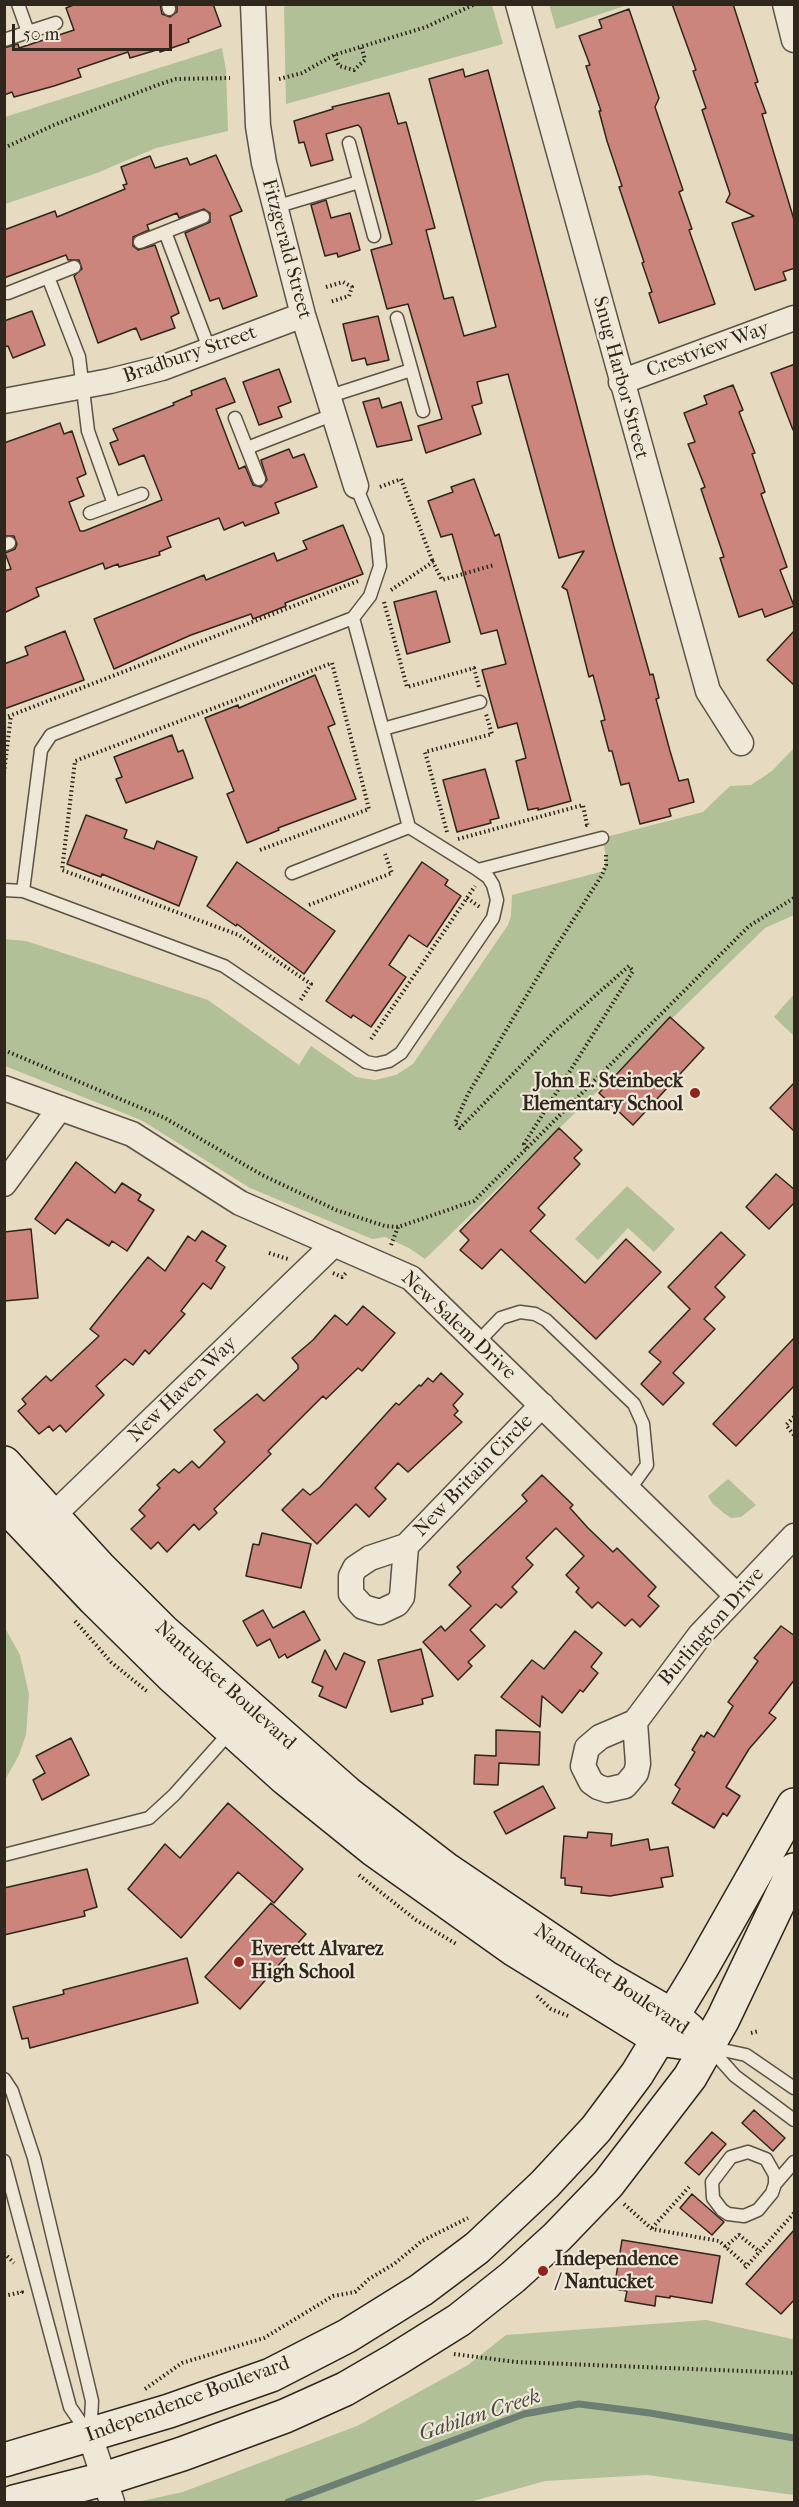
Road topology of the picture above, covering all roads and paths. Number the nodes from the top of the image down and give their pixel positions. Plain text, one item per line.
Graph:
1 (18, 4) edge
2 (253, 4) edge
3 (475, 4) edge
4 (518, 4) edge
5 (785, 4) edge
6 (56, 23) dead end
7 (28, 32) junction
8 (4, 40) edge
9 (795, 40) edge
10 (362, 45) junction
11 (334, 55) junction
12 (230, 78) dead end
13 (279, 79) dead end
14 (349, 143) dead end
15 (4, 148) edge
16 (359, 182) junction
17 (275, 207) junction
18 (203, 217) dead end
19 (165, 232) junction
20 (374, 236) dead end
21 (140, 242) dead end
22 (74, 267) dead end
23 (48, 277) junction
24 (326, 287) dead end
25 (8, 293) dead end
26 (330, 302) dead end
27 (303, 315) junction
28 (397, 318) dead end
29 (795, 318) edge
30 (210, 351) junction
31 (411, 370) junction
32 (621, 382) junction
33 (82, 387) junction
34 (4, 401) edge
35 (330, 406) junction
36 (423, 411) dead end
37 (235, 418) dead end
38 (247, 448) junction
39 (260, 479) dead end
40 (356, 486) joint
41 (380, 487) dead end
42 (141, 494) dead end
43 (114, 504) junction
44 (90, 513) dead end
45 (433, 562) dead end
46 (362, 580) dead end
47 (353, 618) junction
48 (480, 702) dead end
49 (11, 715) junction
50 (4, 718) edge
51 (384, 729) junction
52 (741, 743) dead end
53 (4, 772) edge
54 (410, 827) junction
55 (602, 838) joint
56 (261, 850) dead end
57 (395, 850) dead end
58 (478, 870) junction
59 (292, 873) dead end
60 (466, 880) dead end
61 (4, 890) edge
62 (23, 891) junction
63 (795, 898) edge
64 (309, 904) dead end
65 (292, 1013) junction
66 (371, 1039) dead end
67 (4, 1050) edge
68 (4, 1088) edge
69 (60, 1108) junction
70 (527, 1148) junction
71 (4, 1184) edge
72 (398, 1227) junction
73 (334, 1244) junction
74 (392, 1245) dead end
75 (478, 1342) junction
76 (542, 1405) junction
77 (795, 1417) edge
78 (795, 1435) edge
79 (4, 1463) edge
80 (629, 1490) junction
81 (4, 1504) edge
82 (42, 1526) junction
83 (795, 1536) edge
84 (406, 1546) dead end
85 (736, 1595) junction
86 (240, 1720) junction
87 (635, 1722) dead end
88 (795, 1805) edge
89 (4, 1855) edge
90 (354, 1870) dead end
91 (795, 1870) edge
92 (465, 1948) dead end
93 (531, 1990) dead end
94 (572, 2017) dead end
95 (666, 2027) junction
96 (759, 2031) dead end
97 (751, 2033) dead end
98 (708, 2047) junction
99 (4, 2079) edge
100 (795, 2088) edge
101 (795, 2120) edge
102 (4, 2161) edge
103 (795, 2163) edge
104 (775, 2184) junction
105 (689, 2187) dead end
106 (622, 2201) dead end
107 (795, 2213) edge
108 (472, 2216) dead end
109 (652, 2229) junction
110 (725, 2247) junction
111 (760, 2252) junction
112 (22, 2292) dead end
113 (4, 2296) edge
114 (448, 2353) dead end
115 (795, 2373) edge
116 (142, 2391) dead end
117 (90, 2436) junction
118 (4, 2460) edge
119 (108, 2491) edge
120 (14, 2502) edge

1 - 7 lane
2 - 17 street, Fitzgerald Street
3 - 10 path
4 - 32 street, Snug Harbor Street
5 - 9 street
6 - 7 lane
7 - 8 lane
10 - 11 path
10 - 11 path
11 - 13 path
12 - 15 path
14 - 16 lane
16 - 17 lane
16 - 20 lane
17 - 27 street, Fitzgerald Street
18 - 19 lane
19 - 21 lane
19 - 30 lane
22 - 23 lane
23 - 25 lane
23 - 33 lane
24 - 26 path
27 - 30 street, Bradbury Street
27 - 35 street, Fitzgerald Street
28 - 31 lane
29 - 32 street, Crestview Way
30 - 33 street, Bradbury Street
31 - 35 lane
31 - 36 lane
32 - 52 street, Snug Harbor Street
33 - 34 street, Bradbury Street
33 - 43 lane
35 - 38 lane
35 - 40 street, Fitzgerald Street
37 - 38 lane
38 - 39 lane
40 - 47 lane
41 - 45 path
42 - 43 lane
43 - 44 lane
46 - 49 path
47 - 51 lane
47 - 62 lane
48 - 51 lane
49 - 50 path
49 - 53 path
51 - 54 lane
54 - 58 lane
54 - 59 lane
55 - 58 lane
55 - 70 path
56 - 65 path
57 - 64 path
58 - 65 lane
60 - 66 path
61 - 62 lane
62 - 65 lane
63 - 70 path
67 - 72 path
68 - 69 street, New Salem Drive
69 - 71 street
69 - 73 street, New Salem Drive
70 - 72 path
72 - 74 path
73 - 75 street, New Salem Drive
73 - 82 street, New Haven Way
75 - 76 street, New Salem Drive
75 - 80 lane
76 - 80 street, New Salem Drive
76 - 84 street, New Britain Circle
77 - 78 path
79 - 82 street, Nantucket Boulevard
80 - 85 street, New Salem Drive
81 - 82 street, Nantucket Boulevard
82 - 86 street, Nantucket Boulevard
83 - 85 street, Burlington Drive
85 - 87 street, Burlington Drive
86 - 89 lane
86 - 95 street, Nantucket Boulevard
88 - 95 street, Independence Boulevard
90 - 92 path
91 - 98 street
93 - 94 path
95 - 98 street, Nantucket Boulevard
95 - 117 street, Independence Boulevard
96 - 97 path
98 - 100 lane
98 - 101 lane
98 - 119 street
99 - 117 lane
102 - 117 lane
103 - 104 lane
104 - 104 lane
105 - 109 path
106 - 109 path
107 - 111 path
108 - 116 path
109 - 110 path
110 - 111 path
110 - 111 path
112 - 113 path
114 - 115 path
117 - 118 street, Independence Boulevard
117 - 119 street
119 - 120 street

